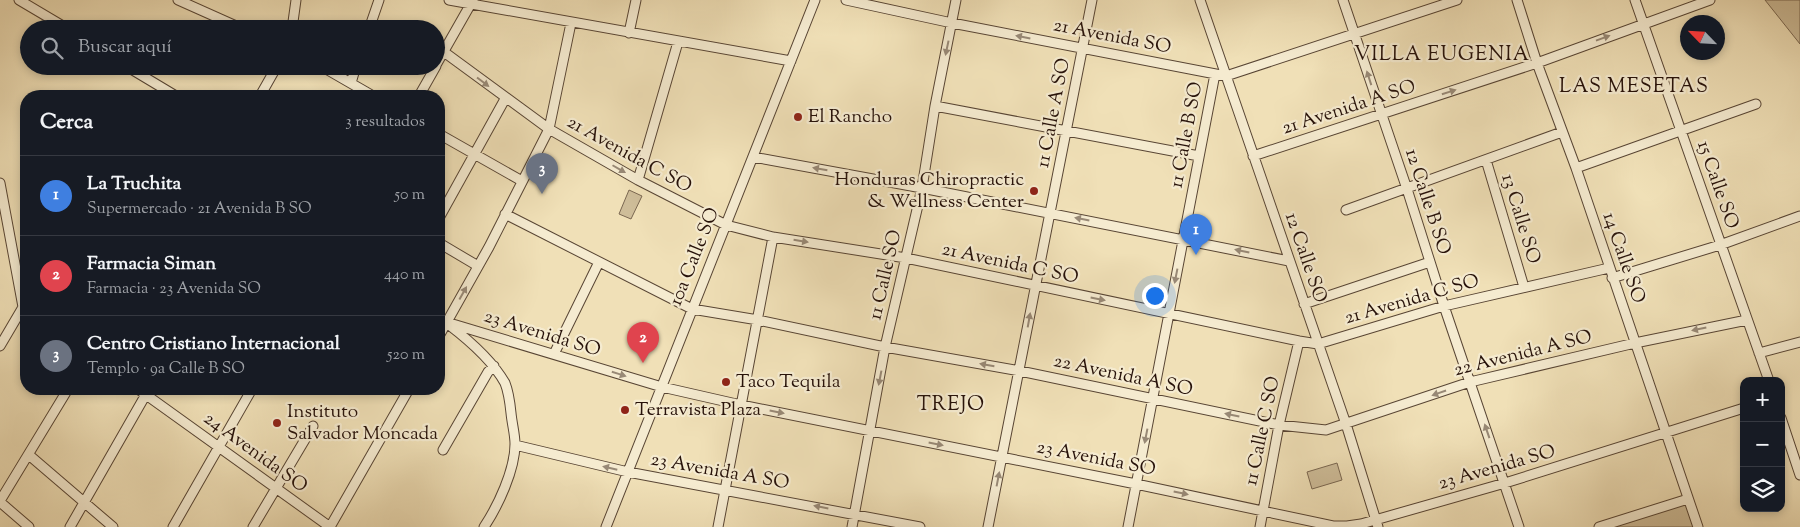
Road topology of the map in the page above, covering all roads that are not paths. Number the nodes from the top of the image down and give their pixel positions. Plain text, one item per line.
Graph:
1 (19, 0) edge
2 (178, 0) edge
3 (296, 0) edge
4 (379, 0) edge
5 (449, 0) edge
6 (636, 0) edge
7 (815, 0) edge
8 (846, 0) edge
9 (956, 0) edge
10 (1092, 0) edge
11 (1200, 0) edge
12 (1344, 0) edge
13 (1457, 0) edge
14 (1517, 0) edge
15 (1635, 0) edge
16 (1710, 0) edge
17 (472, 2) edge
18 (53, 20) edge
19 (223, 20) edge
20 (293, 20) edge
21 (372, 20) edge
22 (571, 22) junction
23 (952, 23) junction
24 (1643, 23) junction
25 (629, 33) junction
26 (1354, 33) junction
27 (678, 42) junction
28 (1083, 49) junction
29 (445, 50) edge
30 (445, 53) edge
31 (791, 62) junction
32 (1537, 63) junction
33 (1215, 74) junction
34 (141, 75) edge
35 (272, 75) edge
36 (336, 75) edge
37 (353, 75) edge
38 (431, 75) edge
39 (1226, 76) junction
40 (351, 83) junction
41 (166, 90) edge
42 (263, 90) edge
43 (363, 90) edge
44 (422, 90) edge
45 (506, 99) junction
46 (1756, 104) dead end
47 (935, 106) junction
48 (1381, 114) junction
49 (549, 129) junction
50 (1068, 130) junction
51 (1562, 132) junction
52 (1681, 132) junction
53 (445, 137) edge
54 (474, 154) junction
55 (1199, 156) junction
56 (1253, 156) junction
57 (753, 157) junction
58 (1486, 160) junction
59 (1576, 168) junction
60 (638, 180) junction
61 (522, 181) junction
62 (0, 183) edge
63 (922, 188) junction
64 (1407, 188) junction
65 (445, 207) edge
66 (1346, 210) dead end
67 (1050, 213) junction
68 (505, 214) junction
69 (1800, 216) edge
70 (726, 225) junction
71 (773, 237) junction
72 (1183, 239) junction
73 (1720, 244) junction
74 (445, 247) edge
75 (906, 258) junction
76 (1289, 261) junction
77 (599, 262) junction
78 (1430, 262) junction
79 (478, 266) junction
80 (1608, 268) junction
81 (1612, 278) junction
82 (20, 283) edge
83 (1035, 287) junction
84 (1524, 287) junction
85 (1304, 304) junction
86 (1444, 306) junction
87 (692, 309) junction
88 (1169, 313) junction
89 (20, 316) edge
90 (445, 316) edge
91 (758, 320) junction
92 (1747, 320) junction
93 (445, 321) edge
94 (445, 322) edge
95 (1299, 342) junction
96 (1800, 342) edge
97 (1635, 343) junction
98 (1318, 344) junction
99 (0, 346) edge
100 (885, 347) junction
101 (554, 354) junction
102 (1759, 354) junction
103 (494, 366) junction
104 (1020, 371) junction
105 (1768, 377) edge
106 (1470, 382) junction
107 (662, 387) junction
108 (64, 395) edge
109 (145, 395) edge
110 (151, 395) edge
111 (249, 395) edge
112 (406, 395) edge
113 (1153, 398) junction
114 (741, 405) junction
115 (1740, 409) edge
116 (1782, 422) edge
117 (1346, 424) junction
118 (1279, 425) junction
119 (313, 426) dead end
120 (870, 431) junction
121 (1666, 434) junction
122 (515, 445) junction
123 (219, 447) junction
124 (443, 450) dead end
125 (29, 454) junction
126 (1002, 457) junction
127 (628, 472) junction
128 (1800, 475) edge
129 (1136, 484) junction
130 (1505, 484) junction
131 (275, 488) junction
132 (726, 490) junction
133 (1688, 499) junction
134 (0, 501) edge
135 (84, 502) junction
136 (1262, 510) junction
137 (854, 514) junction
138 (1377, 523) edge
139 (29, 527) edge
140 (70, 527) edge
141 (113, 527) edge
142 (173, 527) edge
143 (253, 527) edge
144 (330, 527) edge
145 (484, 527) edge
146 (606, 527) edge
147 (718, 527) edge
148 (852, 527) edge
149 (920, 527) edge
150 (988, 527) edge
151 (1128, 527) edge
152 (1260, 527) edge
153 (1519, 527) edge
154 (1599, 527) edge
155 (1698, 527) edge

1 - 18 street
2 - 19 street
3 - 20 street
4 - 21 street
5 - 17 street
6 - 25 street
7 - 31 street, 10a Calle SO
8 - 23 street, 21 Avenida SO
9 - 23 street, 11 Calle SO
10 - 28 street, 11 Calle A SO
11 - 39 street, 12 Calle SO
12 - 26 street, 12 Calle B SO
13 - 26 street
14 - 32 street, 14 Calle SO
15 - 24 street, 15 Calle SO
16 - 24 street, 21 Avenida A SO
17 - 22 street
17 - 29 street
22 - 25 street
22 - 49 street
28 -> 23 street, 21 Avenida SO
23 -> 47 street, 11 Calle SO
32 -> 24 street, 21 Avenida A SO
24 - 52 street, 15 Calle SO
25 - 27 street
26 - 39 street
48 -> 26 street, 12 Calle B SO
27 - 31 street
27 - 60 street
28 - 33 street, 21 Avenida SO
28 - 50 street, 11 Calle A SO
30 -> 45 street, 21 Avenida C SO
31 - 57 street, 10a Calle SO
48 -> 32 street, 21 Avenida A SO
32 - 51 street, 14 Calle SO
33 - 39 street, 21 Avenida SO
33 - 55 street, 11 Calle B SO
34 - 41 street
35 - 42 street
36 - 40 street
37 - 40 street
38 - 44 street
39 - 56 street, 12 Calle SO
40 - 43 street
45 - 49 street, 21 Avenida C SO
45 - 54 street
46 - 52 street
47 - 50 street
47 - 63 street, 11 Calle SO
48 - 56 street, 21 Avenida A SO
48 - 64 street, 12 Calle B SO
49 -> 60 street, 21 Avenida C SO
49 - 61 street
50 - 55 street
50 - 67 street, 11 Calle A SO
51 - 58 street
51 - 59 street, 14 Calle SO
52 - 59 street
52 - 73 street, 15 Calle SO
53 - 54 street
54 - 61 street
54 - 65 street
55 - 72 street, 11 Calle B SO
56 - 76 street, 12 Calle SO
63 -> 57 street
57 - 70 street, 10a Calle SO
58 - 64 street
58 - 84 street, 13 Calle SO
59 - 80 street, 14 Calle SO
60 - 70 street, 21 Avenida C SO
61 - 68 street
62 - 82 street
63 - 67 street
63 - 75 street, 11 Calle SO
64 - 66 street
64 - 78 street, 12 Calle B SO
72 -> 67 street
67 - 83 street, 11 Calle A SO
68 - 77 street, 22 Avenida A SO
68 - 79 street
69 - 73 street
70 - 71 street, 21 Avenida C SO
70 - 87 street, 10a Calle SO
71 -> 75 street, 21 Avenida C SO
71 - 91 street
76 -> 72 street
72 -> 88 street, 11 Calle B SO
73 - 81 street
73 - 92 street, 15 Calle SO
74 - 79 street
75 - 83 street, 21 Avenida C SO
75 - 100 street, 11 Calle SO
76 - 85 street, 12 Calle SO
77 - 87 street, 22 Avenida A SO
77 - 101 street
78 - 85 street
78 - 86 street, 12 Calle B SO
90 -> 79 street
80 - 81 street, 14 Calle SO
80 - 84 street, 21 Avenida C SO
81 - 97 street, 14 Calle SO
83 -> 88 street, 21 Avenida C SO
104 -> 83 street, 11 Calle A SO
84 - 86 street, 21 Avenida C SO
85 - 98 street, 12 Calle SO
86 - 98 street, 21 Avenida C SO
86 - 106 street, 12 Calle B SO
87 - 91 street, 22 Avenida A SO
87 - 107 street, 10a Calle SO
88 - 95 street, 21 Avenida C SO
88 - 113 street, 11 Calle B SO
89 - 99 street
91 - 100 street, 22 Avenida A SO
91 - 114 street
92 -> 97 street, 22 Avenida A SO
92 - 102 street, 15 Calle SO
93 - 101 street, 23 Avenida SO
94 - 103 street
95 - 98 street, 21 Avenida C SO
95 - 118 street, 11 Calle C SO
96 - 102 street
97 - 106 street, 22 Avenida A SO
97 - 121 street, 14 Calle SO
98 - 117 street, 12 Calle SO
104 -> 100 street, 22 Avenida A SO
100 -> 120 street, 11 Calle SO
101 -> 107 street, 23 Avenida SO
102 - 105 street, 15 Calle SO
103 - 122 street
103 - 124 street
104 - 113 street, 22 Avenida A SO
104 - 126 street, 11 Calle A SO
106 -> 117 street, 22 Avenida A SO
130 -> 106 street, 12 Calle B SO
107 - 114 street, 23 Avenida SO
107 - 127 street, 10a Calle SO
108 - 125 street
109 - 135 street
110 - 123 street, 24 Avenida SO
111 - 123 street
112 - 144 street
118 -> 113 street, 22 Avenida A SO
113 -> 129 street, 11 Calle B SO
114 -> 120 street, 23 Avenida SO
114 - 132 street
115 - 121 street, 23 Avenida SO
116 - 128 street
117 - 118 street, 22 Avenida A SO
117 - 138 street, 12 Calle SO
118 - 136 street, 11 Calle C SO
119 - 131 street
120 -> 126 street, 23 Avenida SO
120 - 137 street, 11 Calle SO
121 - 130 street, 23 Avenida SO
121 - 133 street, 14 Calle SO
127 -> 122 street, 23 Avenida A SO
122 - 145 street
123 - 131 street, 24 Avenida SO
123 - 142 street
125 - 134 street
125 - 135 street
126 - 129 street, 23 Avenida SO
150 -> 126 street, 11 Calle A SO
127 - 132 street, 23 Avenida A SO
127 - 146 street, 10a Calle SO
129 -> 136 street, 23 Avenida SO
129 - 151 street, 11 Calle B SO
130 - 138 street, 23 Avenida SO
130 - 153 street, 12 Calle B SO
131 - 143 street
131 - 144 street, 24 Avenida SO
137 -> 132 street, 23 Avenida A SO
132 - 147 street
133 - 154 street
133 - 155 street, 14 Calle SO
134 - 139 street
135 - 140 street
135 - 141 street
136 - 138 street, 23 Avenida SO
136 - 152 street, 11 Calle C SO
137 - 148 street, 11 Calle SO
137 - 149 street, 23 Avenida A SO

